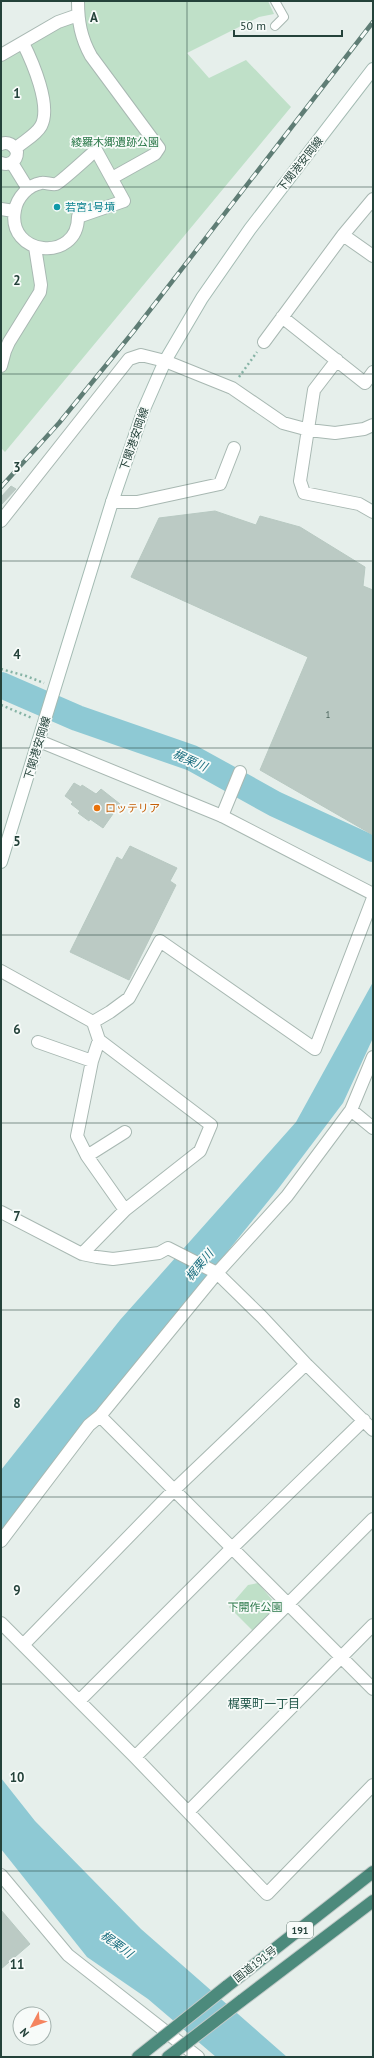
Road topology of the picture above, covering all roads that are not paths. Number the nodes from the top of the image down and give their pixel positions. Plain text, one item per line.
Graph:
1 (78, 1) edge
2 (276, 1) edge
3 (78, 15) junction
4 (275, 26) dead end
5 (23, 43) junction
6 (1, 55) edge
7 (373, 69) edge
8 (1, 144) edge
9 (16, 148) junction
10 (6, 163) edge
11 (112, 178) junction
12 (28, 189) junction
13 (373, 199) edge
14 (1, 208) edge
15 (14, 211) junction
16 (343, 235) junction
17 (35, 247) junction
18 (373, 256) edge
19 (282, 317) junction
20 (264, 342) road end
21 (337, 360) junction
22 (165, 361) junction
23 (1, 366) edge
24 (373, 372) edge
25 (373, 425) edge
26 (309, 430) junction
27 (234, 448) dead end
28 (112, 502) junction
29 (373, 512) edge
30 (1, 521) edge
31 (39, 741) junction
32 (240, 772) dead end
33 (222, 816) junction
34 (1, 862) edge
35 (373, 894) edge
36 (373, 898) edge
37 (1, 971) edge
38 (93, 1022) junction
39 (99, 1040) junction
40 (38, 1042) dead end
41 (373, 1057) edge
42 (92, 1061) junction
43 (351, 1110) junction
44 (373, 1128) edge
45 (125, 1132) dead end
46 (87, 1156) junction
47 (125, 1210) junction
48 (1, 1212) edge
49 (82, 1254) junction
50 (217, 1273) junction
51 (306, 1364) junction
52 (100, 1416) junction
53 (364, 1420) junction
54 (373, 1430) edge
55 (174, 1489) junction
56 (373, 1519) edge
57 (1, 1541) edge
58 (233, 1547) junction
59 (289, 1604) junction
60 (1, 1623) edge
61 (373, 1625) edge
62 (23, 1645) junction
63 (341, 1657) junction
64 (373, 1689) edge
65 (80, 1700) junction
66 (135, 1756) junction
67 (373, 1785) edge
68 (189, 1811) junction
69 (373, 1872) edge
70 (1, 1875) edge
71 (373, 1901) edge
72 (172, 2054) edge
73 (138, 2057) edge
74 (198, 2057) edge

1 - 3 street
2 - 4 lane
3 - 5 street
3 - 11 street
5 - 6 street
5 - 9 street
7 - 22 street, 下関港安岡線
8 - 9 street
9 - 10 street
10 - 12 street
11 - 12 street
11 - 17 street
12 - 15 street
13 - 16 street
14 - 15 street
15 - 17 street
16 - 18 street
16 - 19 street
17 - 23 street
19 - 20 street
19 - 21 street
21 - 24 street
21 - 26 street
22 - 26 street
22 - 28 street, 下関港安岡線
22 - 30 street
25 - 26 street
26 - 29 street
27 - 28 street
28 - 31 street, 下関港安岡線
31 - 33 street
31 - 34 street, 下関港安岡線
32 - 33 street
33 - 35 street
36 - 38 street
37 - 38 street
38 - 39 street
39 - 42 street
39 - 47 street
40 - 42 street
41 - 43 street
42 - 46 street
43 - 44 street
43 - 50 street
45 - 46 street
46 - 47 street
47 - 49 street
48 - 49 street
49 - 50 street
50 - 51 street
50 - 52 street
51 - 53 street
51 - 55 street
52 - 55 street
52 - 57 street
53 - 54 street
53 - 58 street
55 - 58 street
55 - 62 street
56 - 59 street
58 - 59 street
58 - 65 street
59 - 63 street
59 - 66 street
60 - 62 street
61 - 63 street
62 - 65 street
63 - 64 street
63 - 68 street
65 - 66 street
66 - 68 street
67 - 68 street
69 - 73 highway, 国道191号 / 191, bridge
70 - 74 street
71 - 72 highway, 国道191号 / 191, bridge

